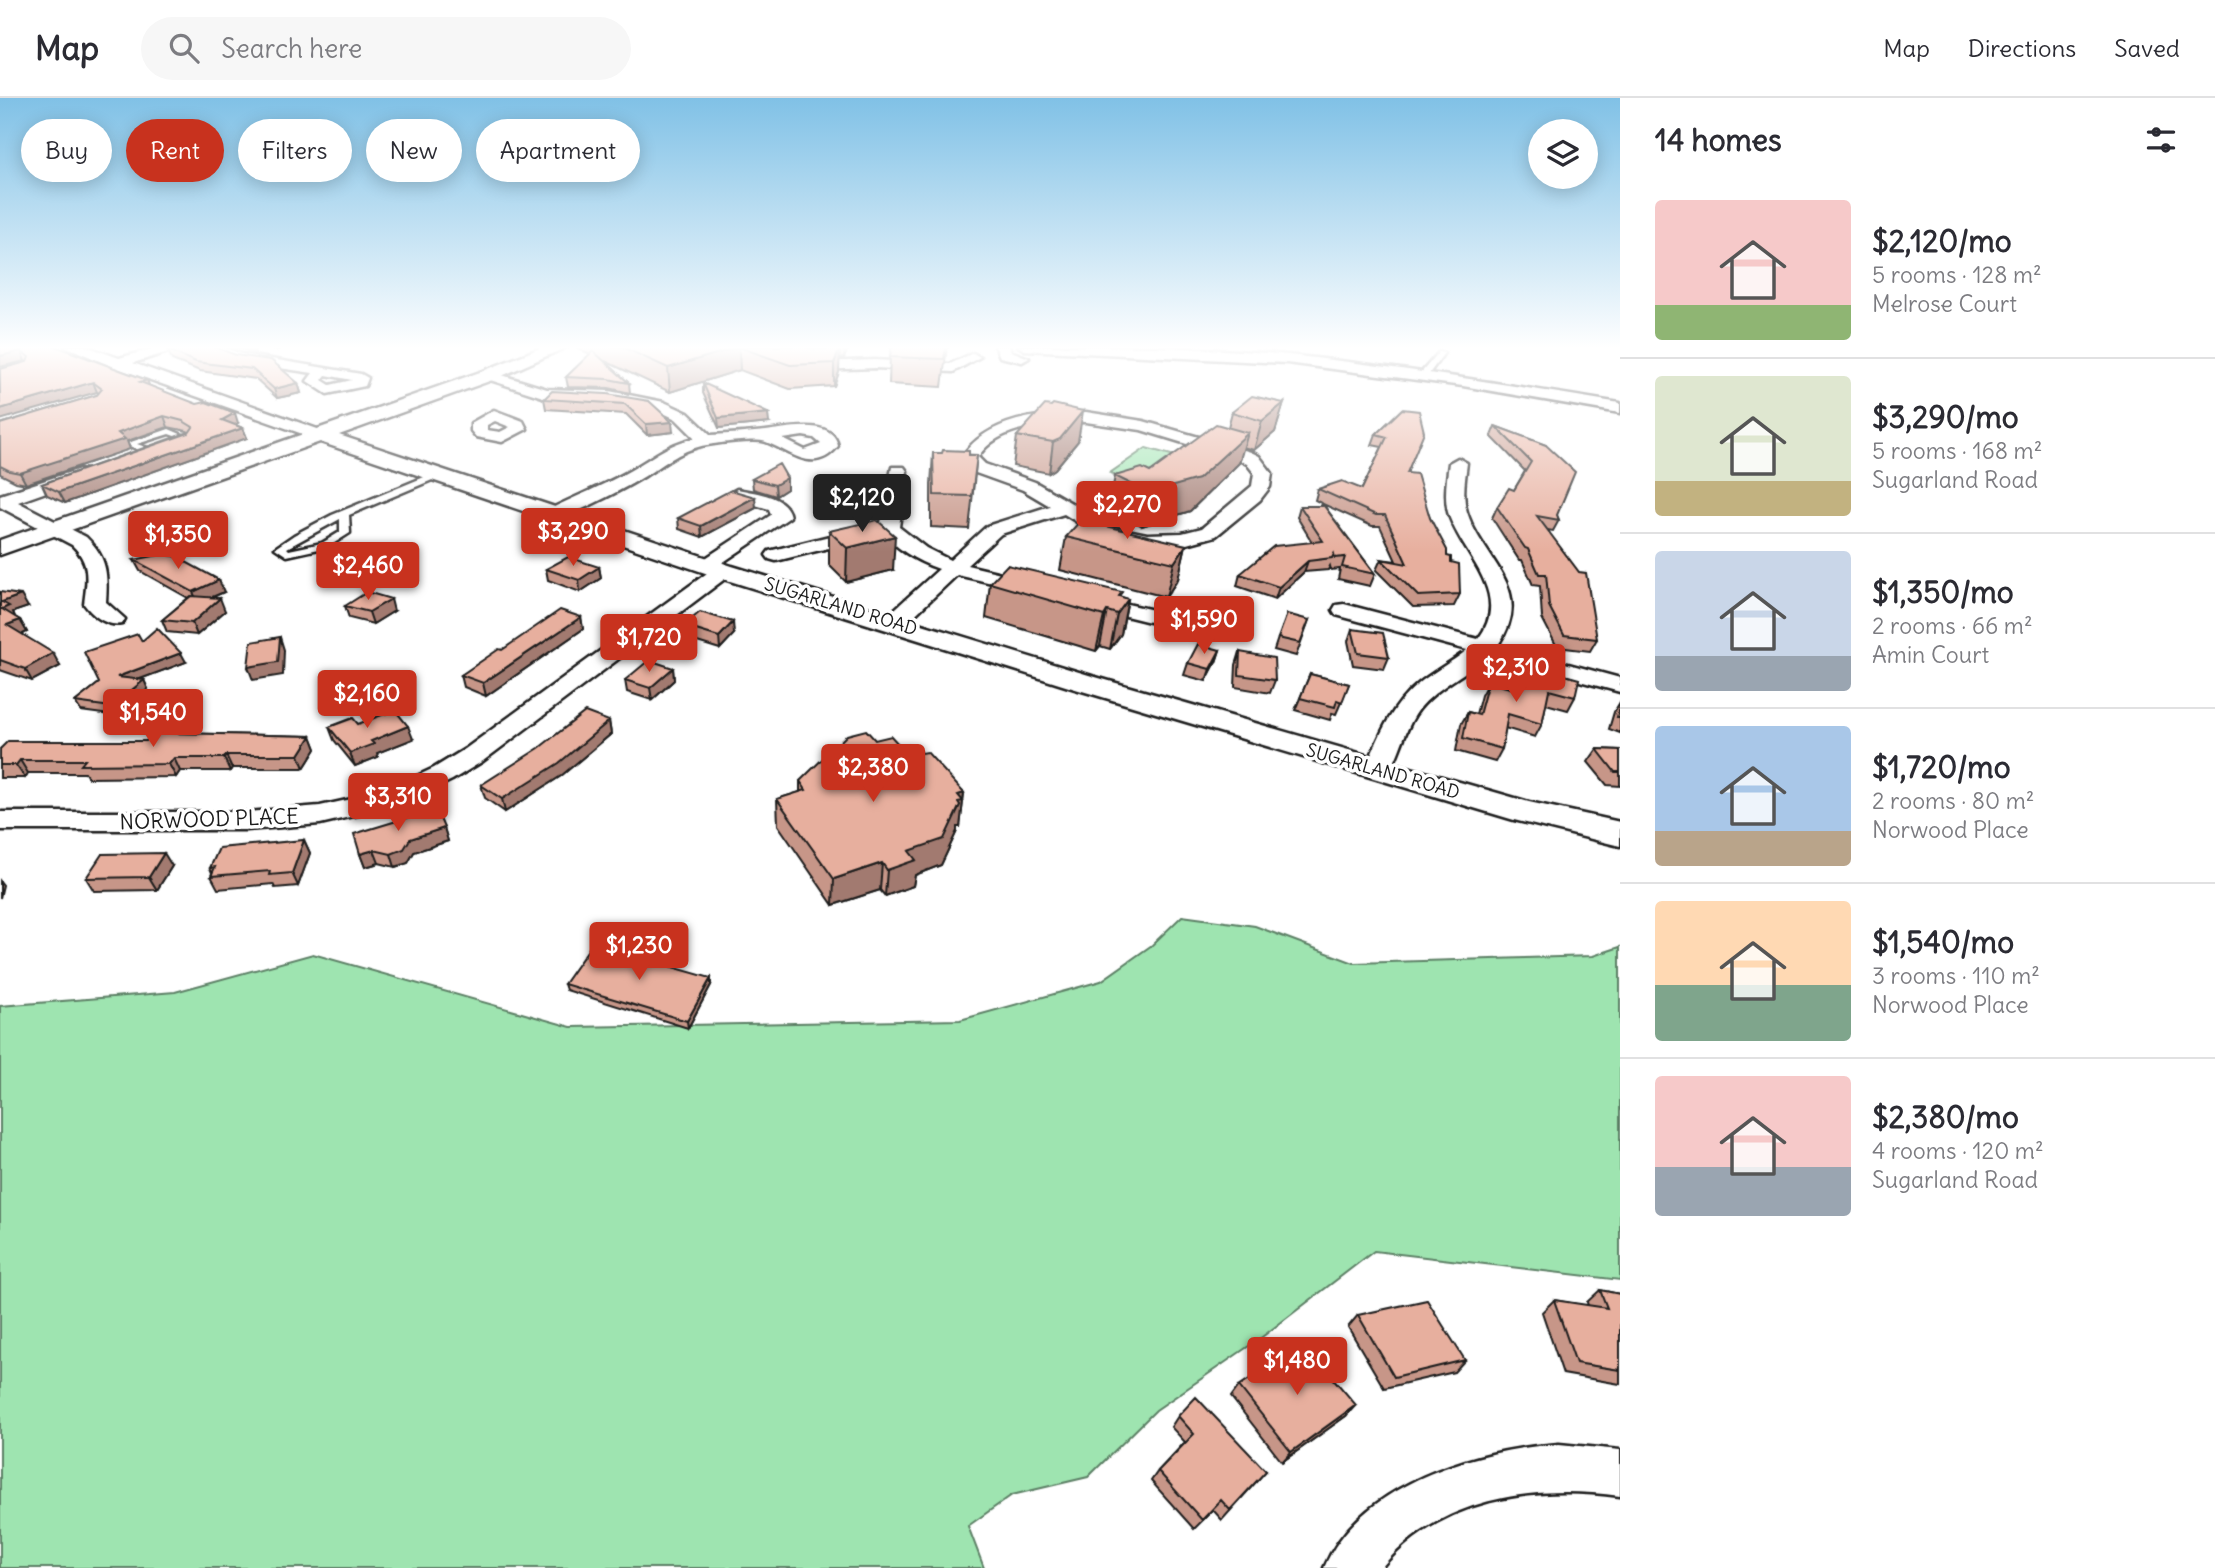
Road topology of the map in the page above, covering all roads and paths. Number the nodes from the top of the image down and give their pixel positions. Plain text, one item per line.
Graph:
1 (262, 415) edge
2 (377, 415) edge
3 (679, 415) edge
4 (320, 435) junction
5 (768, 436) dead end
6 (186, 438) edge
7 (707, 440) junction
8 (121, 460) edge
9 (1458, 463) dead end
10 (95, 469) edge
11 (898, 471) dead end
12 (434, 476) junction
13 (737, 494) edge
14 (1, 501) edge
15 (1064, 508) junction
16 (553, 514) junction
17 (345, 515) junction
18 (56, 528) junction
19 (889, 528) junction
20 (0, 548) edge
21 (776, 555) dead end
22 (955, 567) junction
23 (714, 568) junction
24 (1046, 590) edge
25 (1072, 597) edge
26 (1344, 610) dead end
27 (1150, 617) dead end
28 (114, 619) dead end
29 (894, 622) junction
30 (1482, 649) junction
31 (1620, 685) edge
32 (1378, 770) junction
33 (0, 821) edge
34 (1620, 834) edge
35 (1620, 1473) edge
36 (1349, 1568) edge

1 - 4 street, SUGARLAND ROAD
2 - 4 street
3 - 7 street
4 - 12 street, SUGARLAND ROAD
4 - 18 street
5 - 7 street
6 - 8 street
7 - 16 street
9 - 30 street
10 - 14 street
11 - 19 street
12 - 16 street, SUGARLAND ROAD
12 - 17 lane
13 - 23 street, NORWOOD PLACE
14 - 18 street
15 - 15 street
15 - 22 street
16 - 23 street, SUGARLAND ROAD
17 - 17 lane
18 - 20 street
18 - 28 street
19 - 21 street
19 - 22 street
22 - 24 street
22 - 29 street
23 - 29 street, SUGARLAND ROAD
23 - 33 street, NORWOOD PLACE
25 - 27 street
26 - 30 street
29 - 32 street, SUGARLAND ROAD
30 - 31 street
30 - 32 street
32 - 34 street, SUGARLAND ROAD
35 - 36 street

